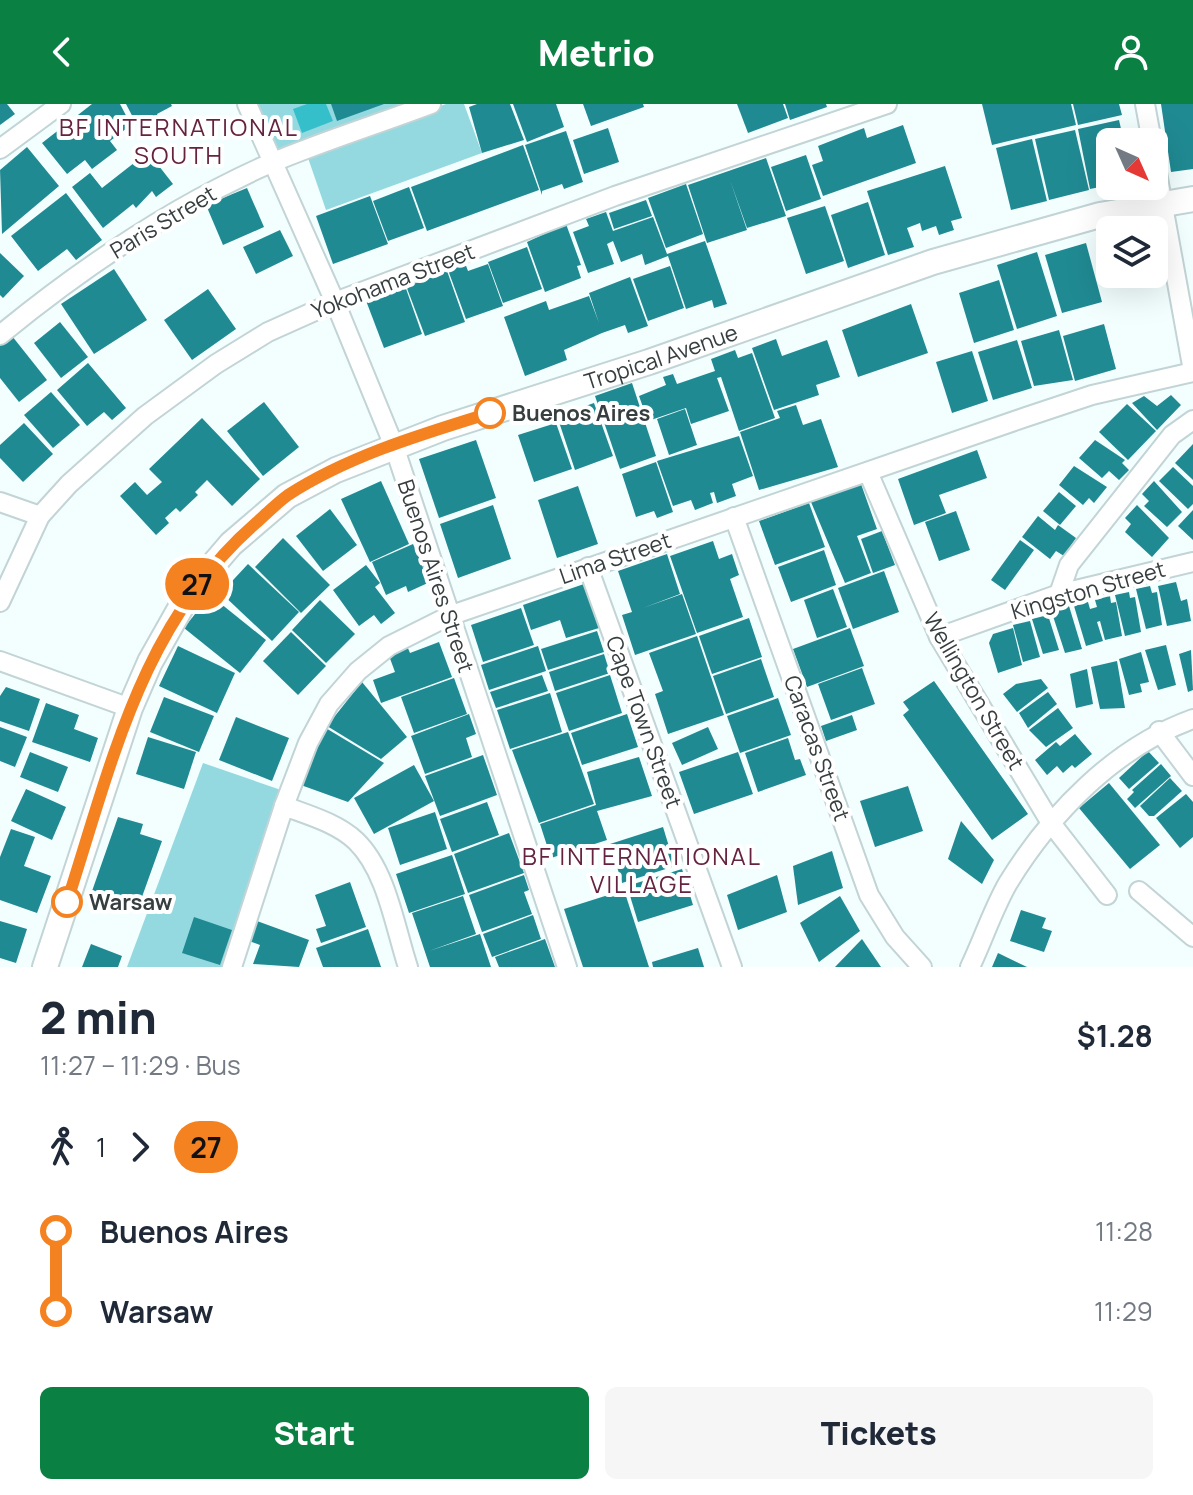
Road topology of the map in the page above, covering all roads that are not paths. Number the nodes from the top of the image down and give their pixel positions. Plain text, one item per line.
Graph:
1 (61, 104) edge
2 (247, 104) edge
3 (431, 104) edge
4 (887, 104) edge
5 (1145, 104) edge
6 (1149, 128) edge
7 (0, 149) edge
8 (273, 162) junction
9 (1193, 199) edge
10 (1161, 200) edge
11 (1162, 204) junction
12 (335, 302) junction
13 (0, 335) edge
14 (1193, 371) edge
15 (1193, 420) edge
16 (394, 446) junction
17 (868, 472) junction
18 (0, 502) edge
19 (40, 516) junction
20 (734, 517) junction
21 (1193, 562) edge
22 (588, 567) junction
23 (1059, 594) junction
24 (0, 602) edge
25 (449, 616) junction
26 (939, 637) junction
27 (0, 661) edge
28 (130, 708) junction
29 (1193, 719) edge
30 (1159, 731) junction
31 (1193, 776) edge
32 (284, 806) junction
33 (1051, 823) junction
34 (1139, 891) dead end
35 (1107, 895) dead end
36 (1193, 937) edge
37 (45, 967) edge
38 (232, 967) edge
39 (408, 967) edge
40 (567, 967) edge
41 (732, 967) edge
42 (922, 967) edge
43 (970, 967) edge

1 - 7 street
2 - 8 street, Buenos Aires Street
3 - 8 street, Paris Street
4 - 12 street, Yokohama Street
5 - 6 street
8 - 12 street, Buenos Aires Street
8 - 13 street, Paris Street
9 - 11 street, Tropical Avenue
10 - 11 street
11 - 14 street
11 - 16 street, Tropical Avenue
12 - 16 street, Buenos Aires Street
12 - 19 street, Yokohama Street
14 - 17 street, Lima Street
15 - 23 street
16 - 25 street, Buenos Aires Street
16 - 28 street, Tropical Avenue
17 - 20 street, Lima Street
17 - 26 street, Wellington Street
18 - 19 street
19 - 24 street, Yokohama Street
20 - 22 street, Lima Street
20 - 42 street, Caracas Street
21 - 23 street, Kingston Street
22 - 25 street, Lima Street
22 - 41 street, Cape Town Street
23 - 26 street, Kingston Street
25 - 32 street, Lima Street
25 - 40 street, Buenos Aires Street
26 - 33 street, Wellington Street
27 - 28 street
28 - 37 street, Tropical Avenue
29 - 30 street
30 - 31 street
30 - 33 street
32 - 38 street, Lima Street
32 - 39 street
33 - 35 street, Wellington Street
33 - 43 street
34 - 36 street

